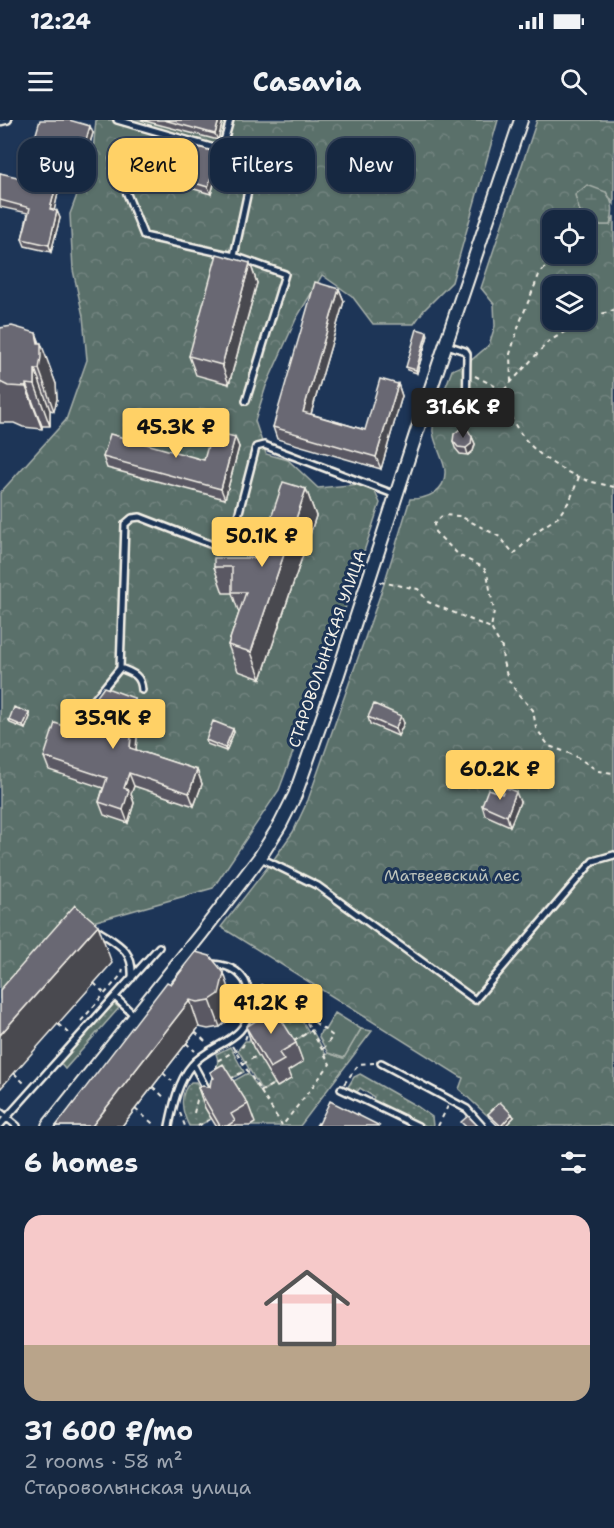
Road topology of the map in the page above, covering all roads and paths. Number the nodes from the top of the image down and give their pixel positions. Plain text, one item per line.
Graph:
1 (8, 120) edge
2 (117, 120) edge
3 (230, 120) edge
4 (521, 120) edge
5 (0, 122) edge
6 (225, 138) edge
7 (210, 146) edge
8 (126, 192) edge
9 (248, 192) edge
10 (234, 256) junction
11 (548, 264) edge
12 (614, 310) edge
13 (596, 315) edge
14 (567, 330) edge
15 (445, 344) junction
16 (467, 373) junction
17 (511, 382) junction
18 (504, 390) junction
19 (246, 401) dead end
20 (466, 423) dead end
21 (579, 477) junction
22 (614, 487) edge
23 (396, 495) junction
24 (376, 582) dead end
25 (491, 628) junction
26 (120, 668) junction
27 (142, 690) dead end
28 (80, 717) edge
29 (614, 773) edge
30 (614, 855) edge
31 (260, 857) junction
32 (89, 930) edge
33 (159, 947) dead end
34 (123, 963) dead end
35 (200, 966) edge
36 (132, 978) junction
37 (94, 983) dead end
38 (256, 990) dead end
39 (105, 994) junction
40 (115, 997) junction
41 (286, 1009) junction
42 (276, 1015) edge
43 (136, 1017) junction
44 (306, 1021) junction
45 (58, 1024) dead end
46 (76, 1026) dead end
47 (312, 1030) junction
48 (69, 1034) dead end
49 (242, 1038) dead end
50 (291, 1043) edge
51 (186, 1044) dead end
52 (233, 1046) dead end
53 (322, 1049) junction
54 (235, 1051) junction
55 (197, 1053) dead end
56 (258, 1055) edge
57 (381, 1062) joint
58 (193, 1064) junction
59 (243, 1064) junction
60 (246, 1070) junction
61 (14, 1073) dead end
62 (163, 1073) dead end
63 (215, 1075) edge
64 (224, 1083) edge
65 (275, 1083) dead end
66 (25, 1084) dead end
67 (176, 1084) dead end
68 (153, 1087) dead end
69 (200, 1088) edge
70 (341, 1089) joint
71 (261, 1092) junction
72 (206, 1093) junction
73 (168, 1100) dead end
74 (450, 1100) junction
75 (214, 1102) edge
76 (328, 1107) edge
77 (135, 1109) dead end
78 (0, 1112) edge
79 (194, 1113) dead end
80 (177, 1115) dead end
81 (7, 1118) junction
82 (211, 1119) edge
83 (0, 1125) edge
84 (17, 1126) edge
85 (48, 1126) edge
86 (156, 1126) edge
87 (169, 1126) edge
88 (185, 1126) edge
89 (198, 1126) edge
90 (282, 1126) edge
91 (316, 1126) edge
92 (418, 1126) edge
93 (438, 1126) edge
94 (482, 1126) edge

1 - 5 lane
2 - 7 lane
3 - 6 lane
4 - 15 street, СТАРОВОЛЫНСКАЯ УЛИЦА
8 - 10 lane
9 - 10 lane
10 - 19 lane
11 - 17 path
12 - 13 path
14 - 17 path
15 - 16 lane
15 - 23 street, СТАРОВОЛЫНСКАЯ УЛИЦА
16 - 18 path
16 - 20 lane
17 - 18 path
18 - 21 path
21 - 22 path
21 - 25 path
23 - 26 lane
23 - 31 street, СТАРОВОЛЫНСКАЯ УЛИЦА
24 - 25 path
25 - 29 path
26 - 27 lane
26 - 28 lane
30 - 31 lane
31 - 43 street, СТАРОВОЛЫНСКАЯ УЛИЦА
32 - 36 lane
33 - 36 lane
34 - 39 path
35 - 58 lane
36 - 40 lane
37 - 39 path
38 - 41 path
39 - 46 path
40 - 43 lane
40 - 81 lane
41 - 42 path
41 - 44 path
43 - 85 street, СТАРОВОЛЫНСКАЯ УЛИЦА
44 - 47 path
44 - 53 path
45 - 48 path
47 - 50 path
47 - 53 path
49 - 54 path
51 - 55 path
52 - 54 path
53 - 90 path
54 - 59 path
54 - 63 path
56 - 59 path
57 - 70 path
57 - 74 lane
58 - 72 lane
58 - 87 lane
59 - 60 path
60 - 64 path
60 - 71 path
61 - 66 path
62 - 67 path
65 - 71 path
68 - 73 path
69 - 72 path
70 - 92 lane
71 - 90 path
72 - 75 lane
72 - 79 path
74 - 93 path
74 - 94 lane
76 - 91 path
77 - 86 path
78 - 81 lane
80 - 88 path
81 - 83 lane
81 - 84 lane
82 - 89 path

